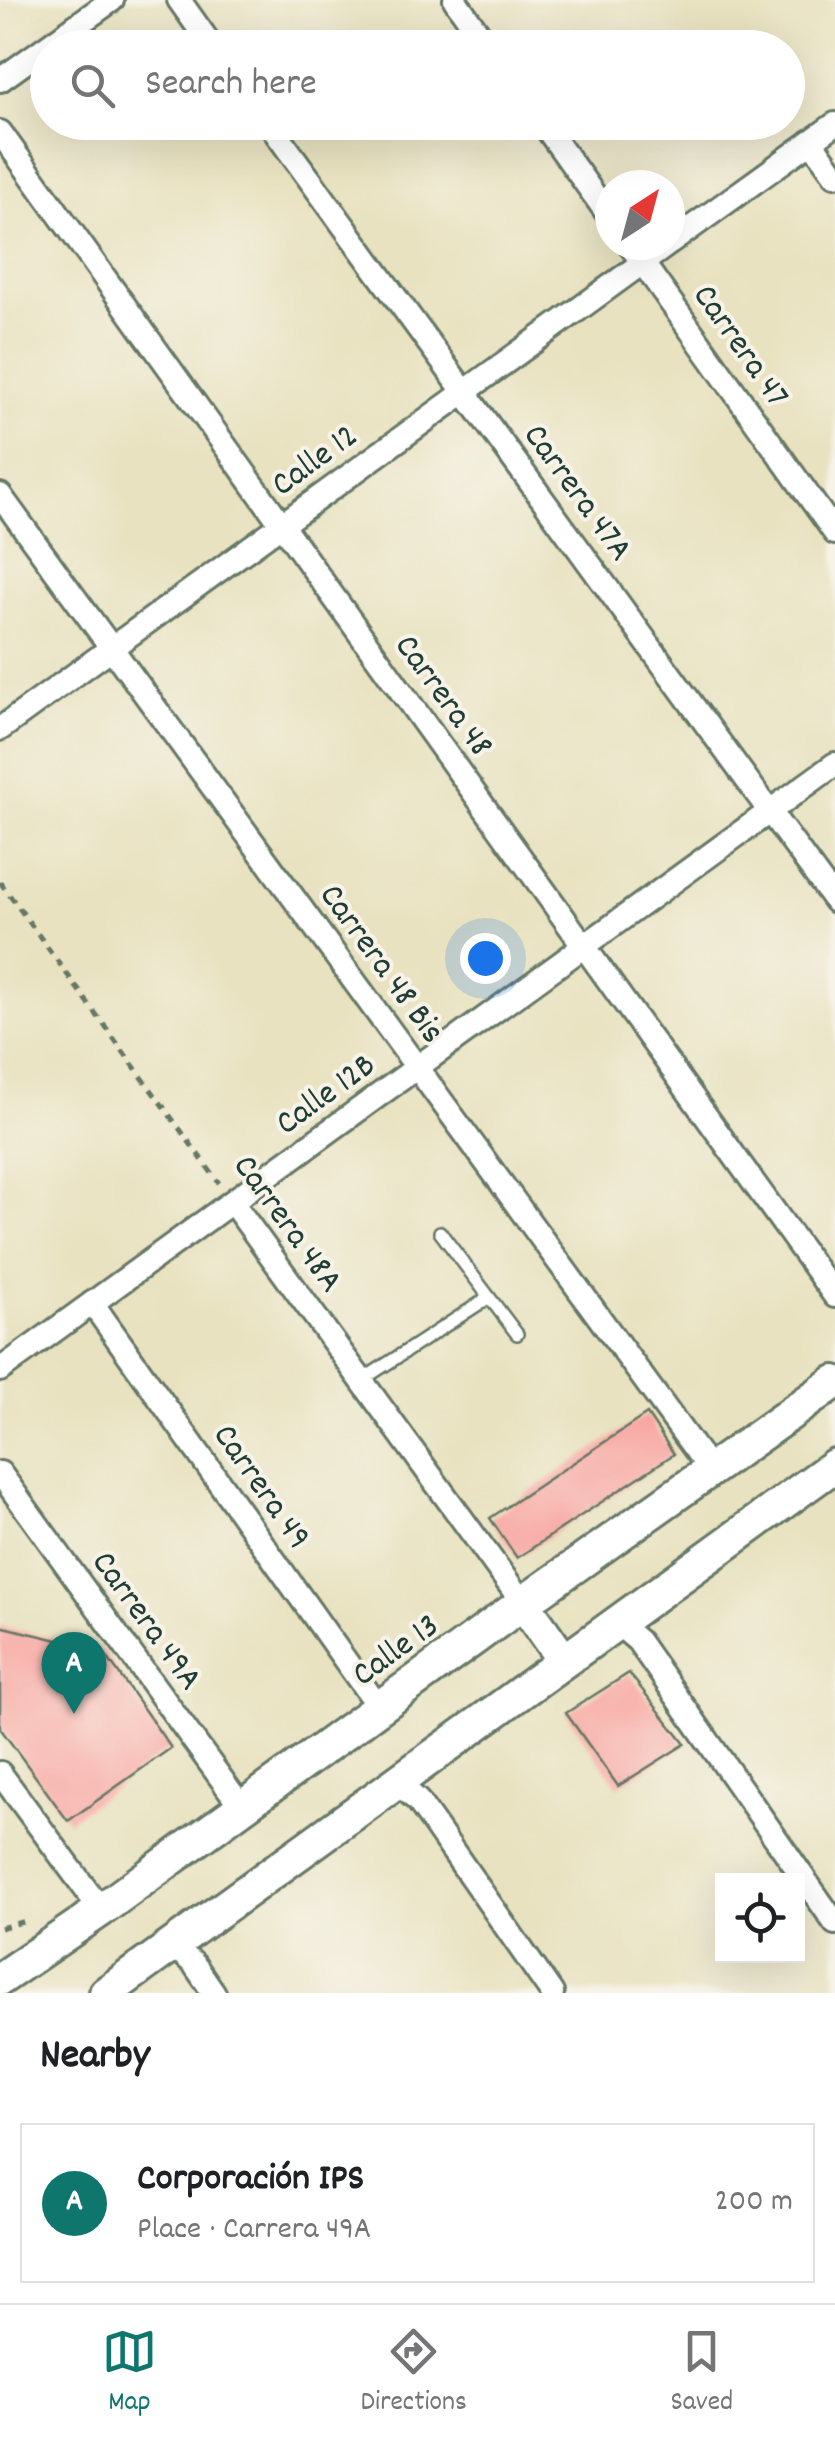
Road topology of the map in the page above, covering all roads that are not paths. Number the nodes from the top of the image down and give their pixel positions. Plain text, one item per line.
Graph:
1 (112, 0) edge
2 (179, 0) edge
3 (455, 0) edge
4 (70, 30) edge
5 (200, 30) edge
6 (476, 30) edge
7 (30, 59) edge
8 (0, 80) edge
9 (835, 124) edge
10 (0, 132) edge
11 (281, 140) edge
12 (555, 140) edge
13 (811, 141) junction
14 (835, 176) edge
15 (595, 196) edge
16 (685, 232) edge
17 (629, 260) edge
18 (640, 260) edge
19 (464, 392) junction
20 (0, 495) edge
21 (282, 524) junction
22 (835, 533) edge
23 (111, 648) junction
24 (0, 729) edge
25 (835, 764) edge
26 (770, 812) junction
27 (835, 901) edge
28 (584, 946) junction
29 (417, 1068) junction
30 (232, 1202) junction
31 (440, 1232) dead end
32 (835, 1296) edge
33 (488, 1298) junction
34 (92, 1304) junction
35 (516, 1334) dead end
36 (0, 1370) edge
37 (362, 1380) junction
38 (835, 1382) edge
39 (835, 1466) edge
40 (710, 1472) junction
41 (0, 1473) edge
42 (523, 1603) junction
43 (617, 1623) junction
44 (564, 1662) junction
45 (379, 1708) junction
46 (0, 1773) edge
47 (398, 1782) junction
48 (241, 1806) junction
49 (102, 1910) junction
50 (835, 1923) edge
51 (172, 1945) junction
52 (46, 1947) junction
53 (0, 1957) edge
54 (0, 1978) edge
55 (106, 1993) edge
56 (214, 1993) edge
57 (552, 1993) edge

1 - 4 street
2 - 5 street
3 - 6 street
7 - 8 street
9 - 13 street, Calle 12
10 - 21 street, Carrera 48
11 - 19 street, Carrera 47A
12 - 15 street
13 - 14 street
13 - 16 street, Calle 12
17 - 19 street, Calle 12
18 - 22 street, Carrera 47
19 - 21 street, Calle 12
19 - 26 street, Carrera 47A
20 - 23 street, Carrera 48 Bis
21 - 23 street, Calle 12
21 - 28 street, Carrera 48
23 - 24 street, Calle 12
23 - 29 street, Carrera 48 Bis
25 - 26 street, Calle 12B
26 - 27 street, Carrera 47A
26 - 28 street, Calle 12B
28 - 29 street, Calle 12B
28 - 32 street, Carrera 48
29 - 30 street, Calle 12B
29 - 40 street, Carrera 48 Bis
30 - 34 street, Calle 12B
30 - 37 street, Carrera 48A
31 - 33 lane
33 - 35 lane
33 - 37 lane
34 - 36 street, Calle 12B
34 - 45 street, Carrera 49
37 - 42 street, Carrera 48A
38 - 40 main road, Calle 13
39 - 43 main road
40 - 42 main road, Calle 13
41 - 48 street, Carrera 49A
42 - 44 main road
42 - 45 main road, Calle 13
43 - 44 main road
43 - 50 street
44 - 47 main road
45 - 48 main road, Calle 13
46 - 49 street
47 - 51 main road
47 - 57 street
48 - 49 main road, Calle 13
49 - 52 main road, Calle 13
51 - 55 main road
51 - 56 street
52 - 53 main road
52 - 54 main road, Calle 13

